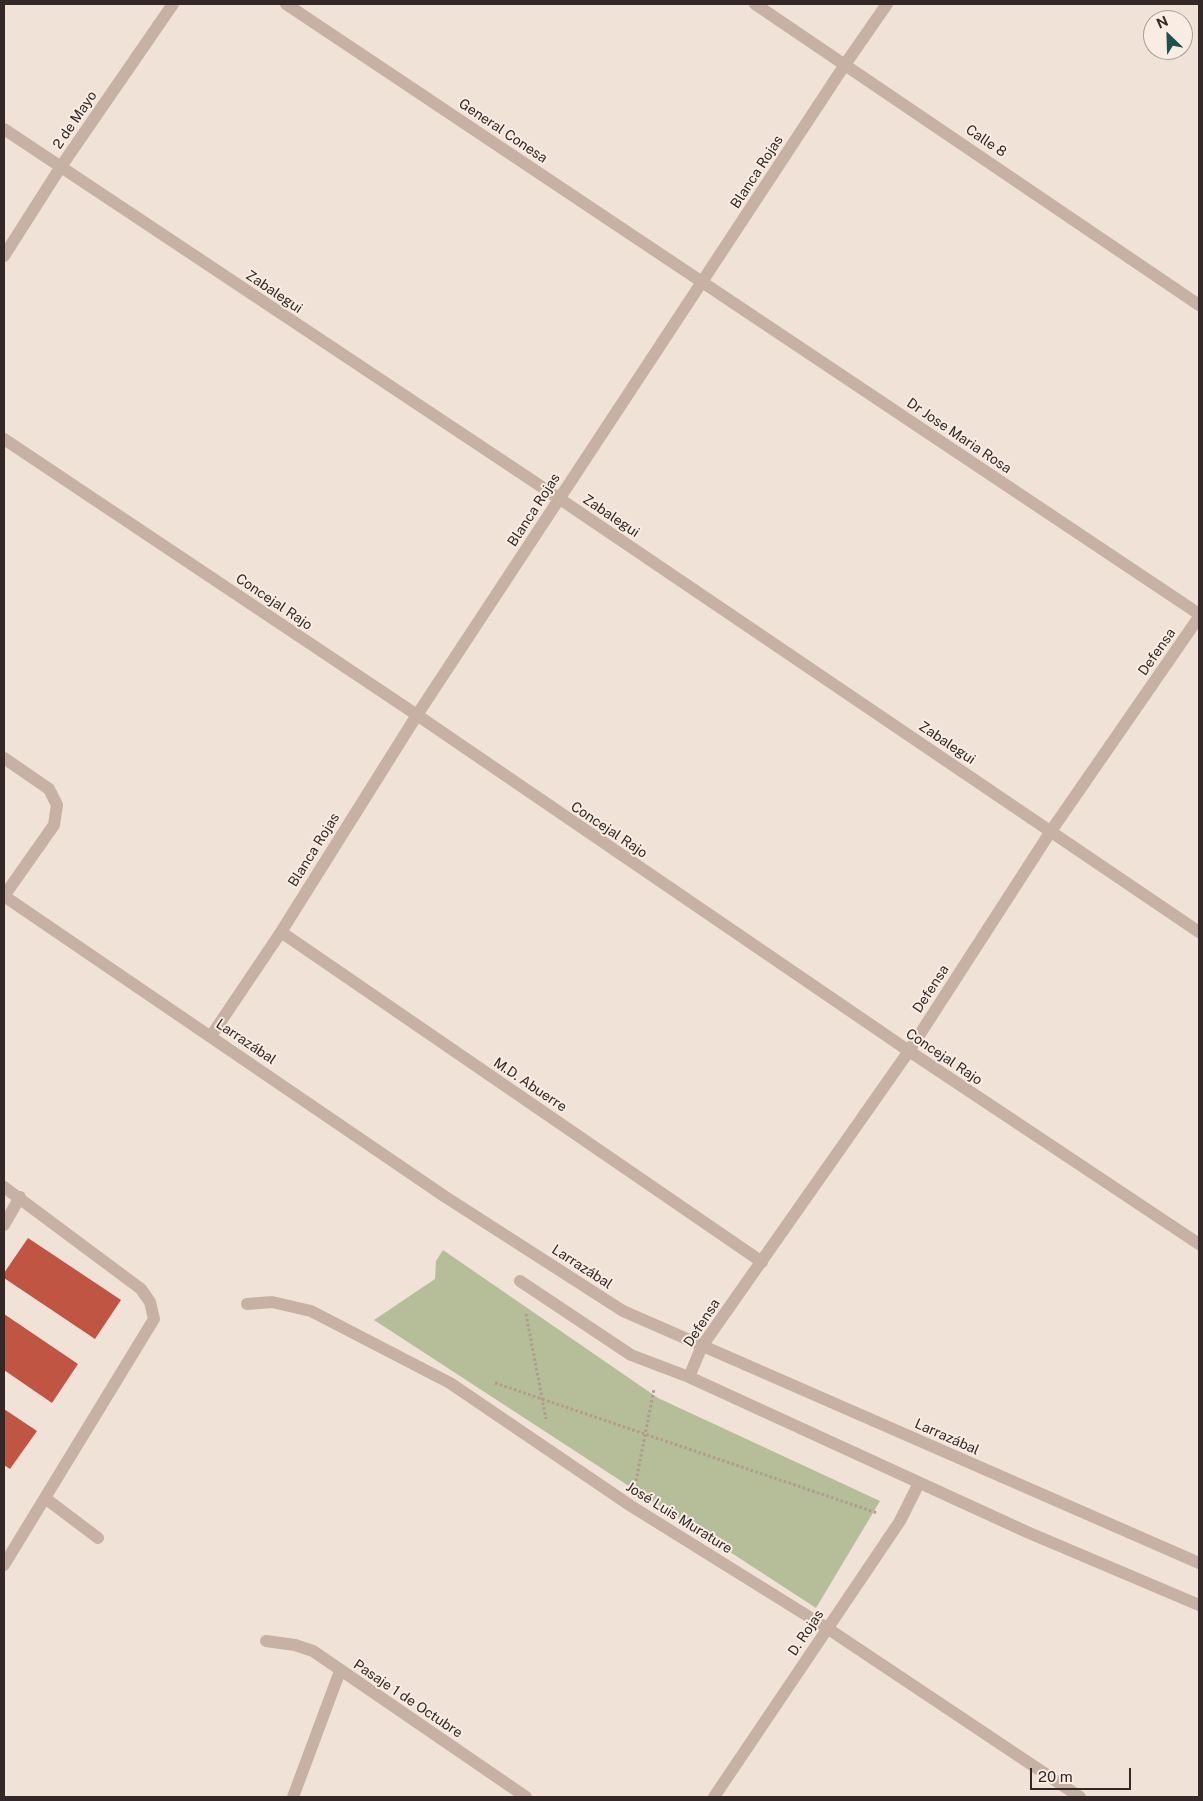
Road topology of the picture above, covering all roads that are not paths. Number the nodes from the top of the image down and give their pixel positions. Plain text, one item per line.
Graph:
1 (173, 4) edge
2 (286, 4) edge
3 (755, 4) edge
4 (887, 4) edge
5 (846, 63) junction
6 (4, 129) edge
7 (60, 168) junction
8 (4, 256) edge
9 (702, 283) junction
10 (1199, 305) edge
11 (4, 439) edge
12 (560, 500) junction
13 (1199, 615) edge
14 (417, 715) junction
15 (4, 758) edge
16 (1051, 832) junction
17 (4, 896) edge
18 (281, 932) junction
19 (1199, 932) edge
20 (211, 1036) junction
21 (909, 1051) junction
22 (4, 1187) edge
23 (20, 1197) junction
24 (4, 1225) edge
25 (1199, 1244) edge
26 (762, 1262) junction
27 (520, 1281) road end
28 (247, 1304) dead end
29 (702, 1346) junction
30 (689, 1377) junction
31 (919, 1483) junction
32 (45, 1498) junction
33 (98, 1538) dead end
34 (1199, 1563) edge
35 (4, 1565) edge
36 (1199, 1605) edge
37 (827, 1628) junction
38 (266, 1641) dead end
39 (340, 1671) junction
40 (293, 1797) edge
41 (526, 1797) edge
42 (714, 1797) edge
43 (1080, 1797) edge

1 - 7 street, 2 de Mayo
2 - 9 street, General Conesa
3 - 5 street, Calle 8
4 - 5 street, Blanca Rojas
5 - 9 street, Blanca Rojas
5 - 10 street, Calle 8
6 - 7 street, Zabalegui
7 - 8 street, 2 de Mayo
7 - 12 street, Zabalegui
9 - 12 street, Blanca Rojas
9 - 13 street, Dr Jose Maria Rosa
11 - 14 street, Concejal Rajo
12 - 14 street, Blanca Rojas
12 - 16 street, Zabalegui
13 - 16 street, Defensa
14 - 18 street, Blanca Rojas
14 - 21 street, Concejal Rajo
15 - 17 street
16 - 19 street, Zabalegui
16 - 21 street, Defensa
17 - 20 street, Larrazábal
18 - 20 street, Blanca Rojas
18 - 26 street, M.D. Abuerre
20 - 29 street, Larrazábal
21 - 25 street, Concejal Rajo
21 - 26 street, Defensa
22 - 23 street
23 - 24 street
23 - 32 street
26 - 29 street, Defensa
27 - 30 street
28 - 37 street, José Luis Murature
29 - 30 street, Defensa
29 - 34 street, Larrazábal
30 - 31 street
31 - 36 street
31 - 37 street, D. Rojas
32 - 33 street
32 - 35 street
37 - 42 street, D. Rojas
37 - 43 street, José Luis Murature
38 - 39 street, Pasaje 1 de Octubre
39 - 40 street
39 - 41 street, Pasaje 1 de Octubre

